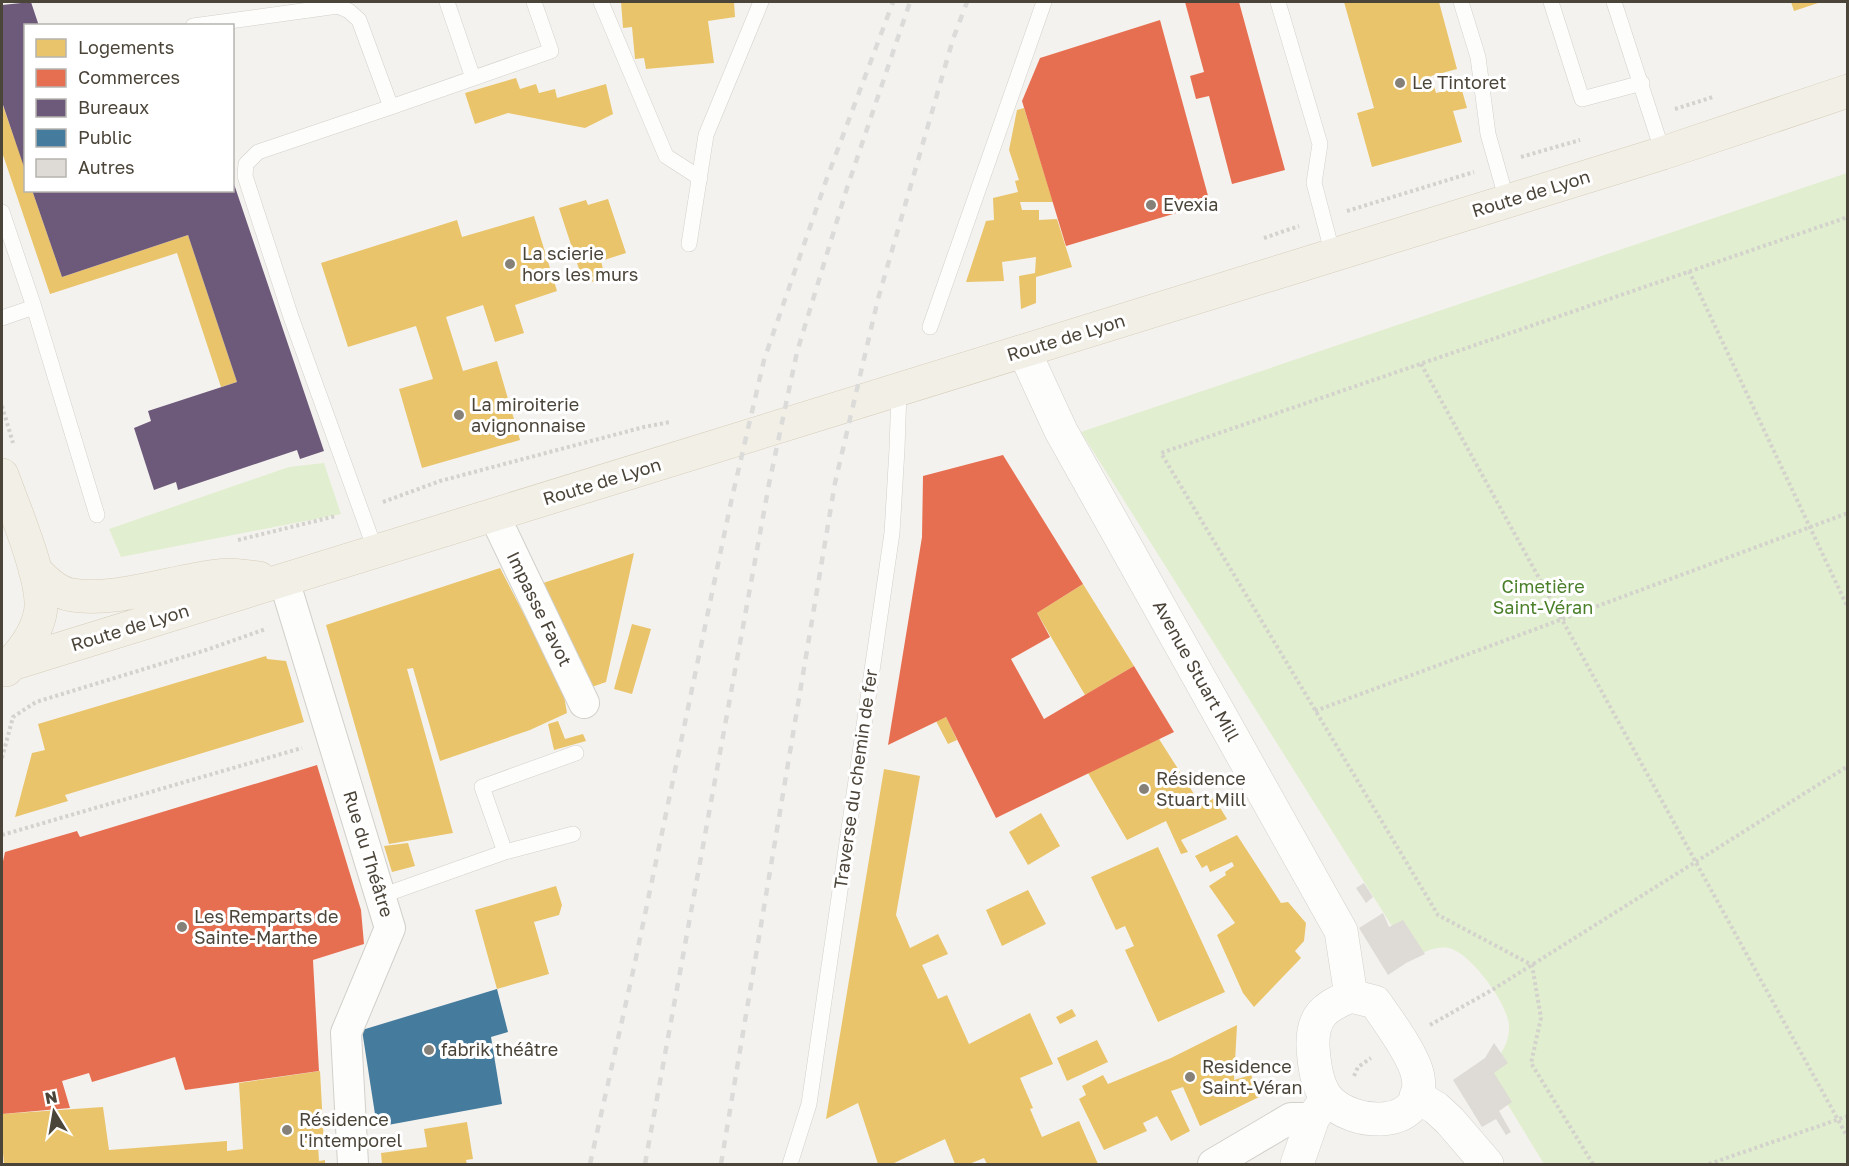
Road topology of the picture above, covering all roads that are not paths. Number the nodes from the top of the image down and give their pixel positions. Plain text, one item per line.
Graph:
1 (447, 2) edge
2 (534, 2) edge
3 (601, 2) edge
4 (761, 2) edge
5 (1044, 2) edge
6 (1278, 2) edge
7 (1461, 2) edge
8 (1551, 2) edge
9 (1614, 2) edge
10 (207, 24) edge
11 (473, 78) junction
12 (1642, 83) junction
13 (1848, 91) edge
14 (391, 107) junction
15 (1664, 153) junction
16 (700, 178) junction
17 (1507, 201) junction
18 (2, 212) edge
19 (690, 244) dead end
20 (1333, 255) junction
21 (34, 307) junction
22 (2, 318) edge
23 (930, 327) dead end
24 (1024, 351) junction
25 (899, 390) junction
26 (8, 462) edge
27 (96, 515) dead end
28 (494, 515) junction
29 (375, 552) junction
30 (35, 570) junction
31 (284, 580) junction
32 (4, 667) edge
33 (584, 703) dead end
34 (576, 753) dead end
35 (573, 834) dead end
36 (505, 852) junction
37 (381, 896) junction
38 (1351, 996) junction
39 (1416, 1096) junction
40 (1320, 1108) junction
41 (1226, 1161) edge
42 (352, 1164) edge
43 (790, 1164) edge
44 (1297, 1164) edge
45 (1487, 1164) edge

1 - 11 lane
2 - 11 lane
3 - 16 lane
4 - 16 lane
5 - 23 lane
6 - 20 lane
7 - 17 lane
8 - 12 lane
9 - 12 lane
10 - 14 lane
11 - 14 lane
12 - 15 lane
13 - 15 main road, Route de Lyon
14 - 29 lane
15 - 17 main road, Route de Lyon
16 - 19 lane
17 - 20 main road, Route de Lyon
18 - 21 lane
20 - 24 main road, Route de Lyon
21 - 22 lane
21 - 27 lane
24 - 25 main road, Route de Lyon
24 - 38 street, Avenue Stuart Mill
25 - 28 main road, Route de Lyon
25 - 43 lane, Traverse du chemin de fer
26 - 30 main road
28 - 29 main road, Route de Lyon
28 - 33 street, Impasse Favot
29 - 31 main road, Route de Lyon
30 - 31 main road, Route de Lyon
30 - 32 main road
31 - 32 main road, Route de Lyon
31 - 37 street, Rue du Théâtre
34 - 36 lane
35 - 36 lane
36 - 37 lane
37 - 42 street, Rue du Théâtre
38 - 39 street
38 - 40 street
39 - 40 street
39 - 45 street
40 - 41 street
40 - 44 street

